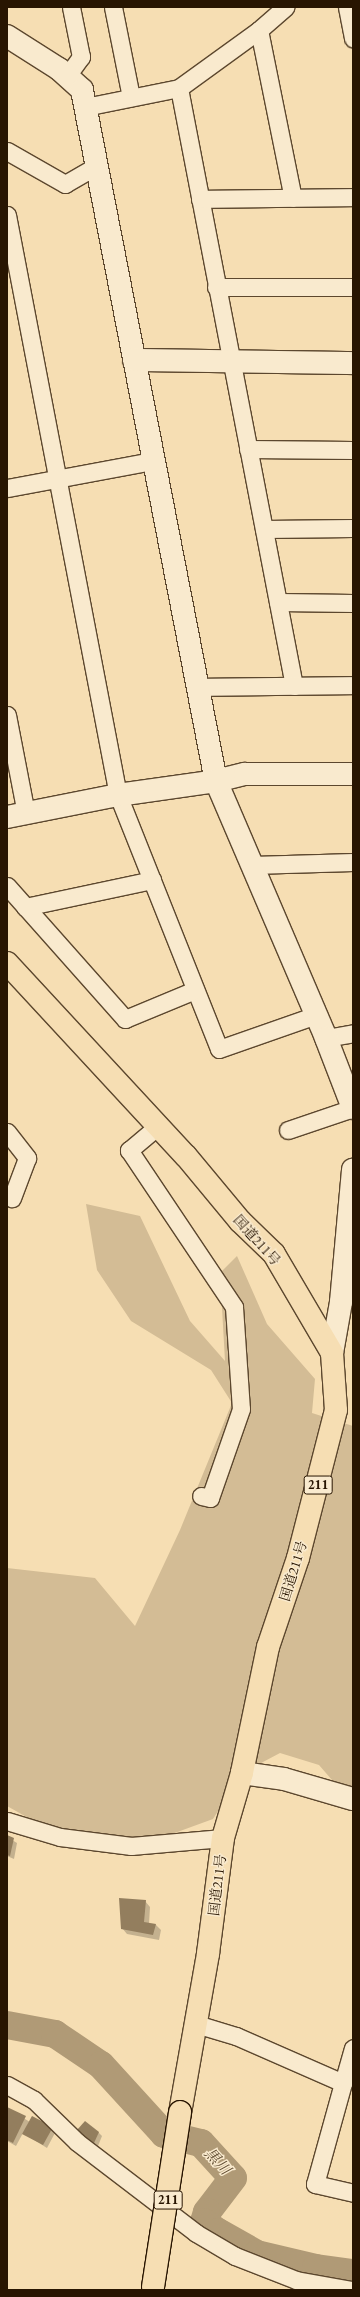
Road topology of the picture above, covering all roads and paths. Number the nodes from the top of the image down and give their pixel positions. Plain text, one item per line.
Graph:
1 (71, 7) edge
2 (113, 7) edge
3 (284, 7) edge
4 (347, 7) edge
5 (260, 30) junction
6 (7, 36) edge
7 (353, 38) edge
8 (67, 76) junction
9 (179, 88) junction
10 (131, 97) junction
11 (85, 107) junction
12 (7, 151) edge
13 (96, 166) junction
14 (353, 197) edge
15 (293, 198) junction
16 (200, 199) junction
17 (7, 215) edge
18 (216, 287) junction
19 (353, 287) edge
20 (134, 360) junction
21 (230, 362) junction
22 (353, 363) edge
23 (248, 449) junction
24 (353, 450) edge
25 (153, 461) junction
26 (56, 479) junction
27 (7, 488) edge
28 (353, 528) edge
29 (264, 529) junction
30 (278, 602) junction
31 (353, 603) edge
32 (353, 685) edge
33 (294, 686) junction
34 (198, 687) junction
35 (7, 715) edge
36 (353, 774) edge
37 (216, 781) junction
38 (118, 795) junction
39 (17, 815) edge
40 (353, 862) edge
41 (252, 865) junction
42 (152, 880) junction
43 (7, 886) edge
44 (25, 906) junction
45 (7, 963) edge
46 (195, 990) junction
47 (316, 1016) junction
48 (353, 1033) edge
49 (326, 1038) junction
50 (353, 1108) edge
51 (158, 1126) junction
52 (288, 1130) dead end
53 (7, 1132) edge
54 (353, 1170) edge
55 (12, 1198) dead end
56 (332, 1353) junction
57 (201, 1496) dead end
58 (242, 1773) junction
59 (353, 1799) edge
60 (7, 1821) edge
61 (224, 1838) junction
62 (196, 2024) junction
63 (353, 2048) edge
64 (343, 2083) junction
65 (7, 2085) edge
66 (353, 2193) edge
67 (153, 2288) edge
68 (352, 2290) edge

1 - 8 street
2 - 10 street
3 - 5 street
4 - 7 street
5 - 9 street
5 - 15 street
6 - 8 street
8 - 11 street
9 - 10 street
9 - 16 street
10 - 11 street
11 - 13 street
12 - 13 street
13 - 20 street
14 - 15 street
15 - 16 street
16 - 18 street
17 - 26 street
18 - 19 street
18 - 21 street
20 - 21 street
20 - 25 street
21 - 22 street
21 - 23 street
23 - 24 street
23 - 29 street
25 - 26 street
25 - 34 street
26 - 27 street
26 - 38 street
28 - 29 street
29 - 30 street
30 - 31 street
30 - 33 street
32 - 33 street
33 - 34 street
34 - 37 street
35 - 39 street
36 - 37 street
37 - 38 street
37 - 41 street
38 - 39 street
38 - 42 street
40 - 41 street
41 - 47 street
42 - 44 street
42 - 46 street
43 - 44 street
44 - 46 street
45 - 51 highway, 国道211号 / 211
46 - 47 street
47 - 49 street
48 - 49 street
49 - 50 street
50 - 52 street
51 - 56 highway, 国道211号 / 211
51 - 57 street
53 - 55 street
54 - 56 street
56 - 58 highway, 国道211号 / 211
58 - 59 street
58 - 61 highway, 国道211号 / 211
60 - 61 street
61 - 62 highway, 国道211号 / 211
62 - 64 street
62 - 67 highway, 国道211号 / 211, bridge
63 - 64 street
64 - 66 street
65 - 68 street

